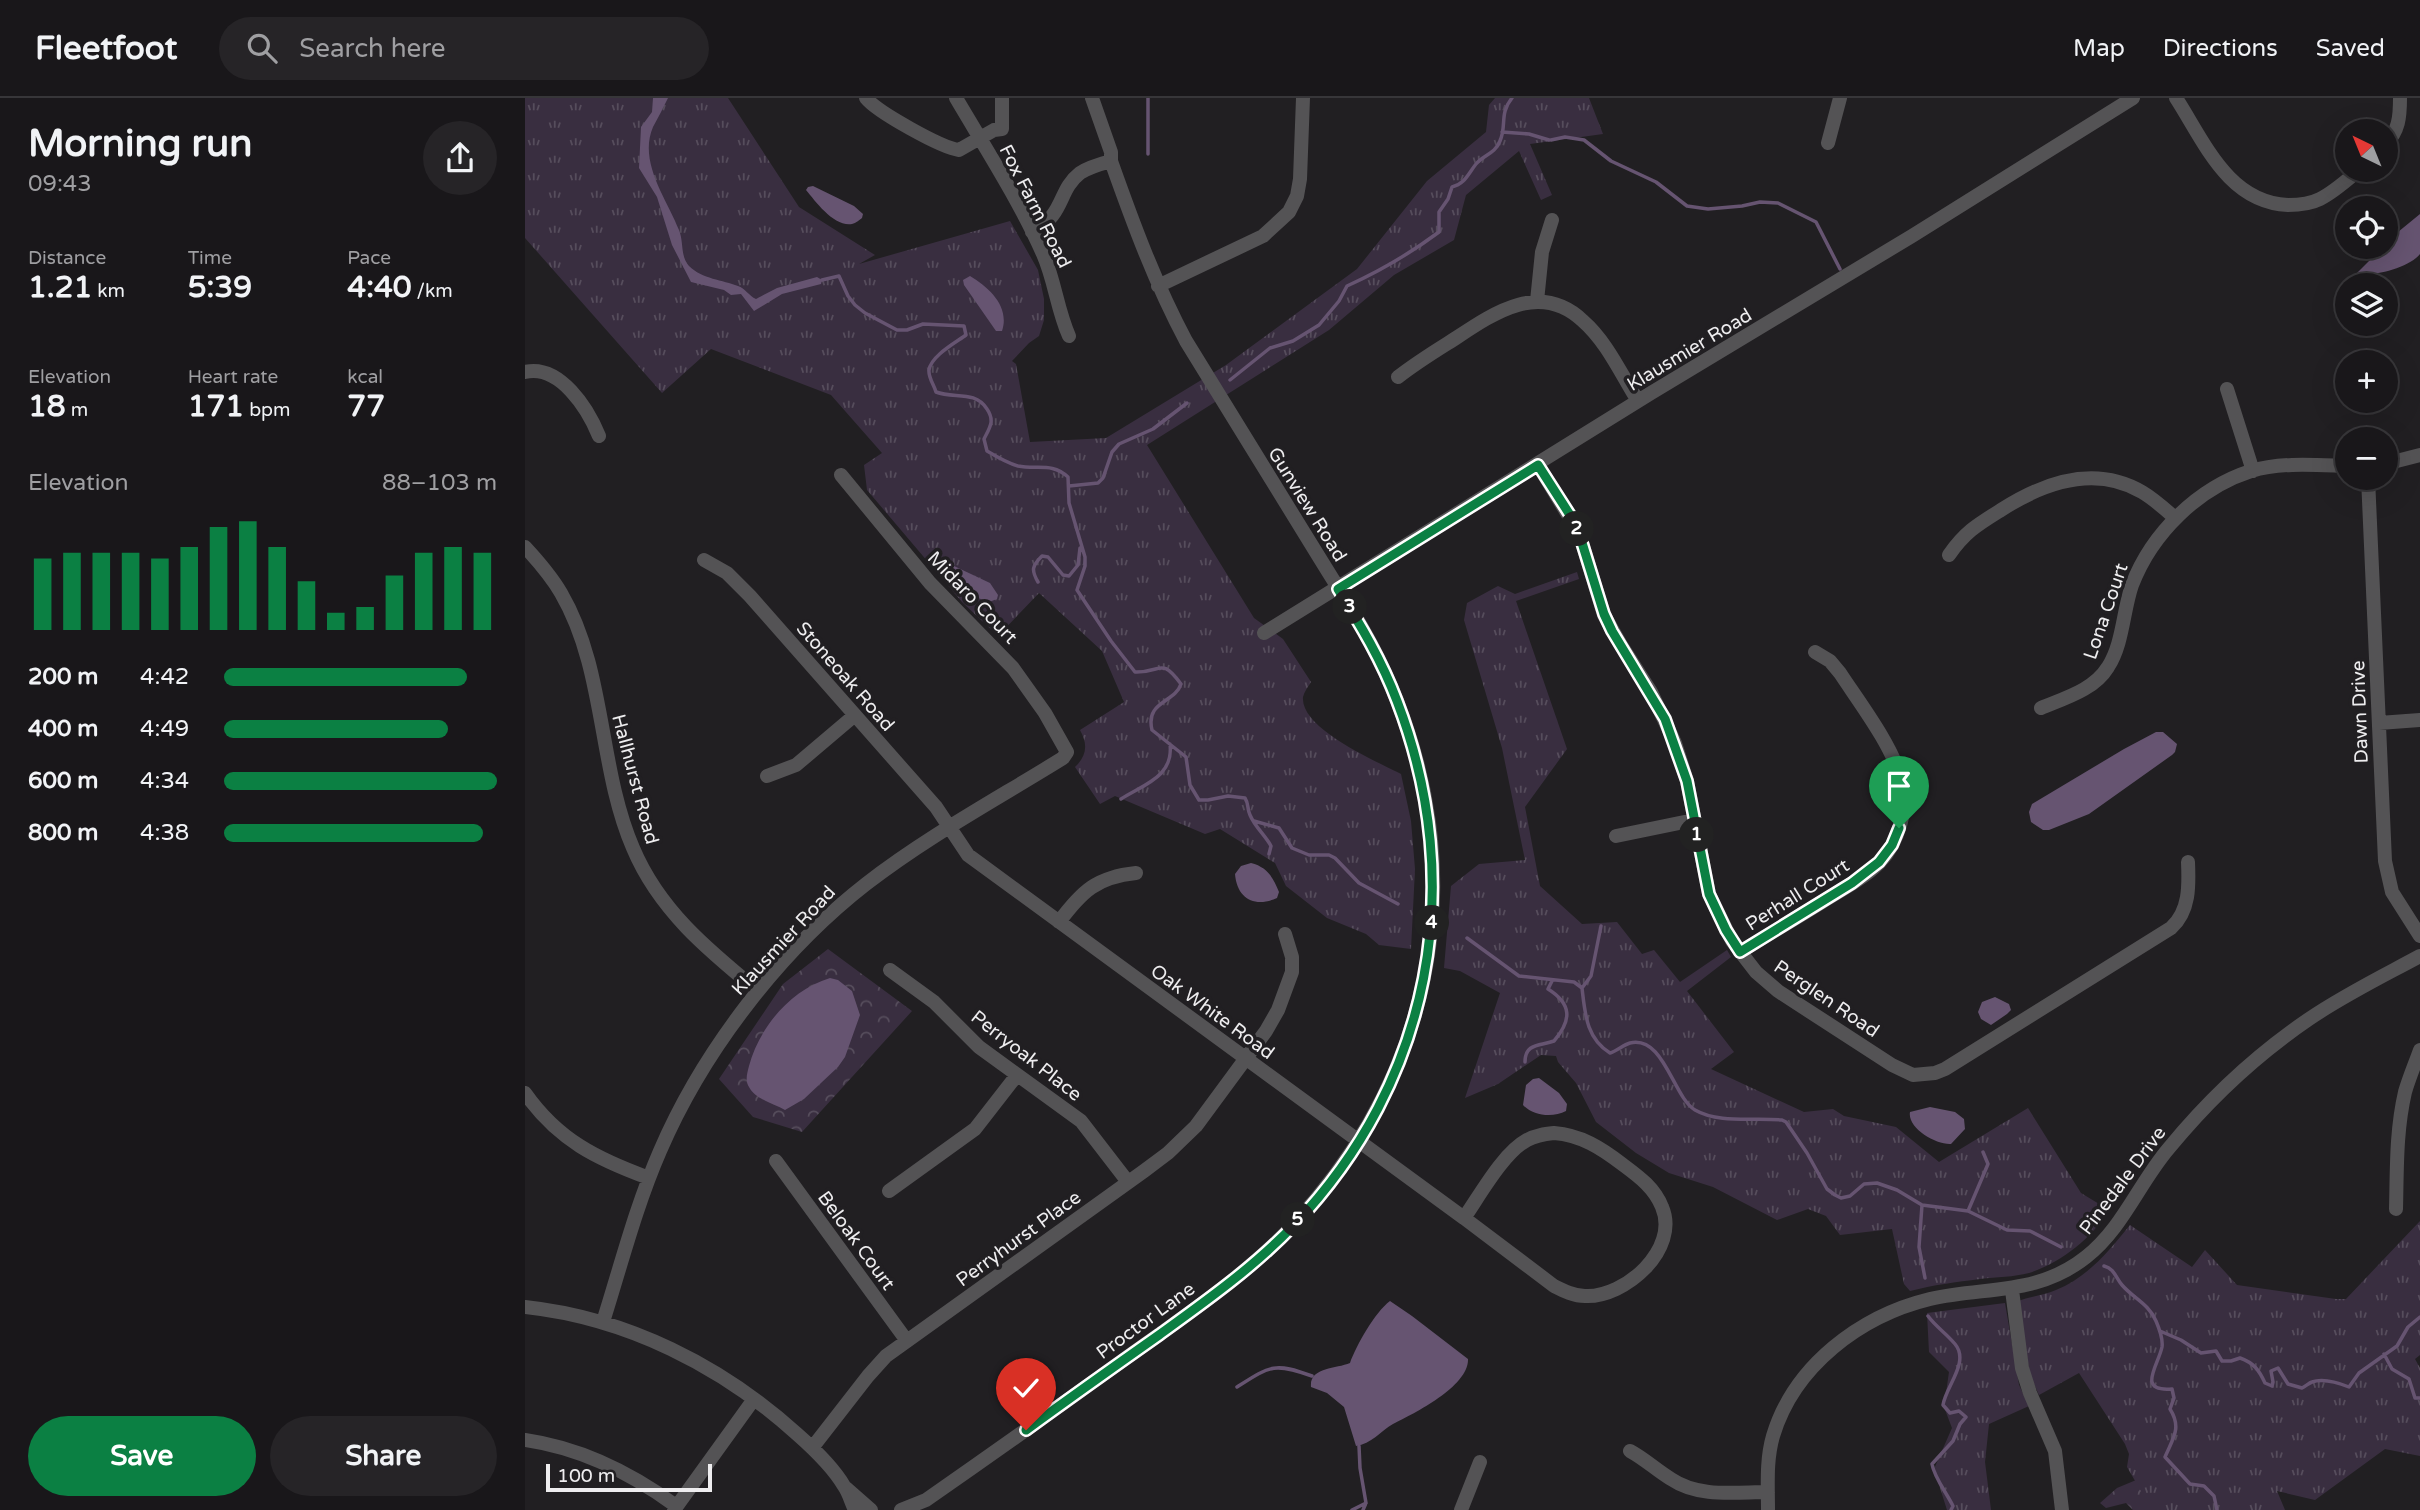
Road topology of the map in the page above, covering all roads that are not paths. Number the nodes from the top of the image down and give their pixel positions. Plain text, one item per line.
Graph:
1 (866, 98) edge
2 (956, 98) edge
3 (1002, 98) edge
4 (1092, 98) edge
5 (1303, 98) edge
6 (1840, 98) edge
7 (2133, 98) edge
8 (2176, 98) edge
9 (2400, 99) edge
10 (2398, 128) edge
11 (980, 139) junction
12 (1828, 143) dead end
13 (1111, 160) junction
14 (2344, 182) edge
15 (1552, 220) dead end
16 (1032, 232) junction
17 (1158, 286) junction
18 (1537, 301) junction
19 (1069, 336) dead end
20 (525, 372) edge
21 (1398, 377) dead end
22 (2227, 389) dead end
23 (1638, 401) junction
24 (599, 436) dead end
25 (2420, 455) edge
26 (2398, 461) edge
27 (1538, 465) junction
28 (2335, 466) edge
29 (2253, 471) junction
30 (841, 475) dead end
31 (2369, 490) edge
32 (2175, 518) junction
33 (525, 547) edge
34 (1949, 555) dead end
35 (704, 560) dead end
36 (1338, 589) junction
37 (1264, 633) dead end
38 (1815, 652) dead end
39 (2041, 708) dead end
40 (855, 715) junction
41 (2420, 720) edge
42 (2379, 723) junction
43 (1067, 752) joint
44 (767, 776) dead end
45 (1694, 820) junction
46 (949, 827) junction
47 (1616, 836) dead end
48 (2188, 862) dead end
49 (1136, 873) dead end
50 (1059, 922) junction
51 (1285, 934) dead end
52 (2420, 936) edge
53 (1740, 952) junction
54 (2420, 956) edge
55 (890, 970) dead end
56 (758, 991) junction
57 (2420, 1050) edge
58 (1246, 1058) junction
59 (1017, 1075) junction
60 (525, 1093) edge
61 (1359, 1142) junction
62 (776, 1161) dead end
63 (649, 1178) junction
64 (1128, 1182) junction
65 (889, 1191) dead end
66 (2396, 1209) dead end
67 (1464, 1218) junction
68 (2012, 1290) junction
69 (525, 1307) edge
70 (603, 1322) junction
71 (907, 1341) junction
72 (754, 1399) junction
73 (525, 1440) edge
74 (812, 1448) junction
75 (1630, 1451) dead end
76 (1480, 1462) dead end
77 (845, 1487) junction
78 (1768, 1492) junction
79 (922, 1505) edge
80 (675, 1508) edge
81 (855, 1510) edge
82 (871, 1510) edge
83 (901, 1510) edge
84 (1461, 1510) edge
85 (1768, 1510) edge
86 (2062, 1510) edge

1 - 11 street
2 - 11 street, Fox Farm Road
3 - 11 street
4 - 13 street, Gunview Road
5 - 17 street
6 - 12 street
7 - 23 street, Klausmier Road
8 - 14 street
9 - 10 street
11 - 16 street, Fox Farm Road
13 - 16 street
13 - 17 street, Gunview Road
15 - 18 street
16 - 19 street, Fox Farm Road
17 - 36 street, Gunview Road
18 - 21 street
18 - 23 street
20 - 24 street
22 - 29 street
23 - 27 street, Klausmier Road
25 - 26 street
27 - 36 street, Klausmier Road
27 - 45 street, Perglen Road
28 - 29 street, Lona Court
29 - 32 street, Lona Court
30 - 43 street, Midaro Court
31 - 42 street, Dawn Drive
32 - 34 street
32 - 39 street, Lona Court
33 - 56 street, Hallhurst Road
35 - 40 street, Stoneoak Road
36 - 37 street, Klausmier Road
36 - 61 street, Gunview Road
38 - 53 street, Perhall Court
40 - 44 street
40 - 46 street, Stoneoak Road
41 - 42 street
42 - 52 street, Dawn Drive
43 - 46 street, Klausmier Road
45 - 47 street
45 - 53 street, Perglen Road
46 - 50 street, Oak White Road
46 - 56 street, Klausmier Road
48 - 53 street, Perglen Road
49 - 50 street
50 - 58 street, Oak White Road
51 - 58 street, Perryhurst Place
54 - 68 street, Pinedale Drive
55 - 59 street, Perryoak Place
56 - 63 street, Klausmier Road
57 - 66 street
58 - 61 street, Oak White Road
58 - 64 street, Perryhurst Place
59 - 64 street, Perryoak Place
59 - 65 street
60 - 63 street
61 - 67 street, Oak White Road
61 - 79 street, Proctor Lane
62 - 71 street, Beloak Court
63 - 70 street, Klausmier Road
64 - 71 street, Perryhurst Place
67 - 67 street, Oak White Road
68 - 78 street, Pinedale Drive
68 - 86 street
69 - 70 street
70 - 72 street
71 - 74 street, Perryhurst Place
72 - 74 street
72 - 80 street
73 - 80 street
74 - 77 street
75 - 78 street
76 - 84 street
77 - 81 street
77 - 82 street
78 - 85 street, Pinedale Drive
79 - 83 street, Proctor Lane

